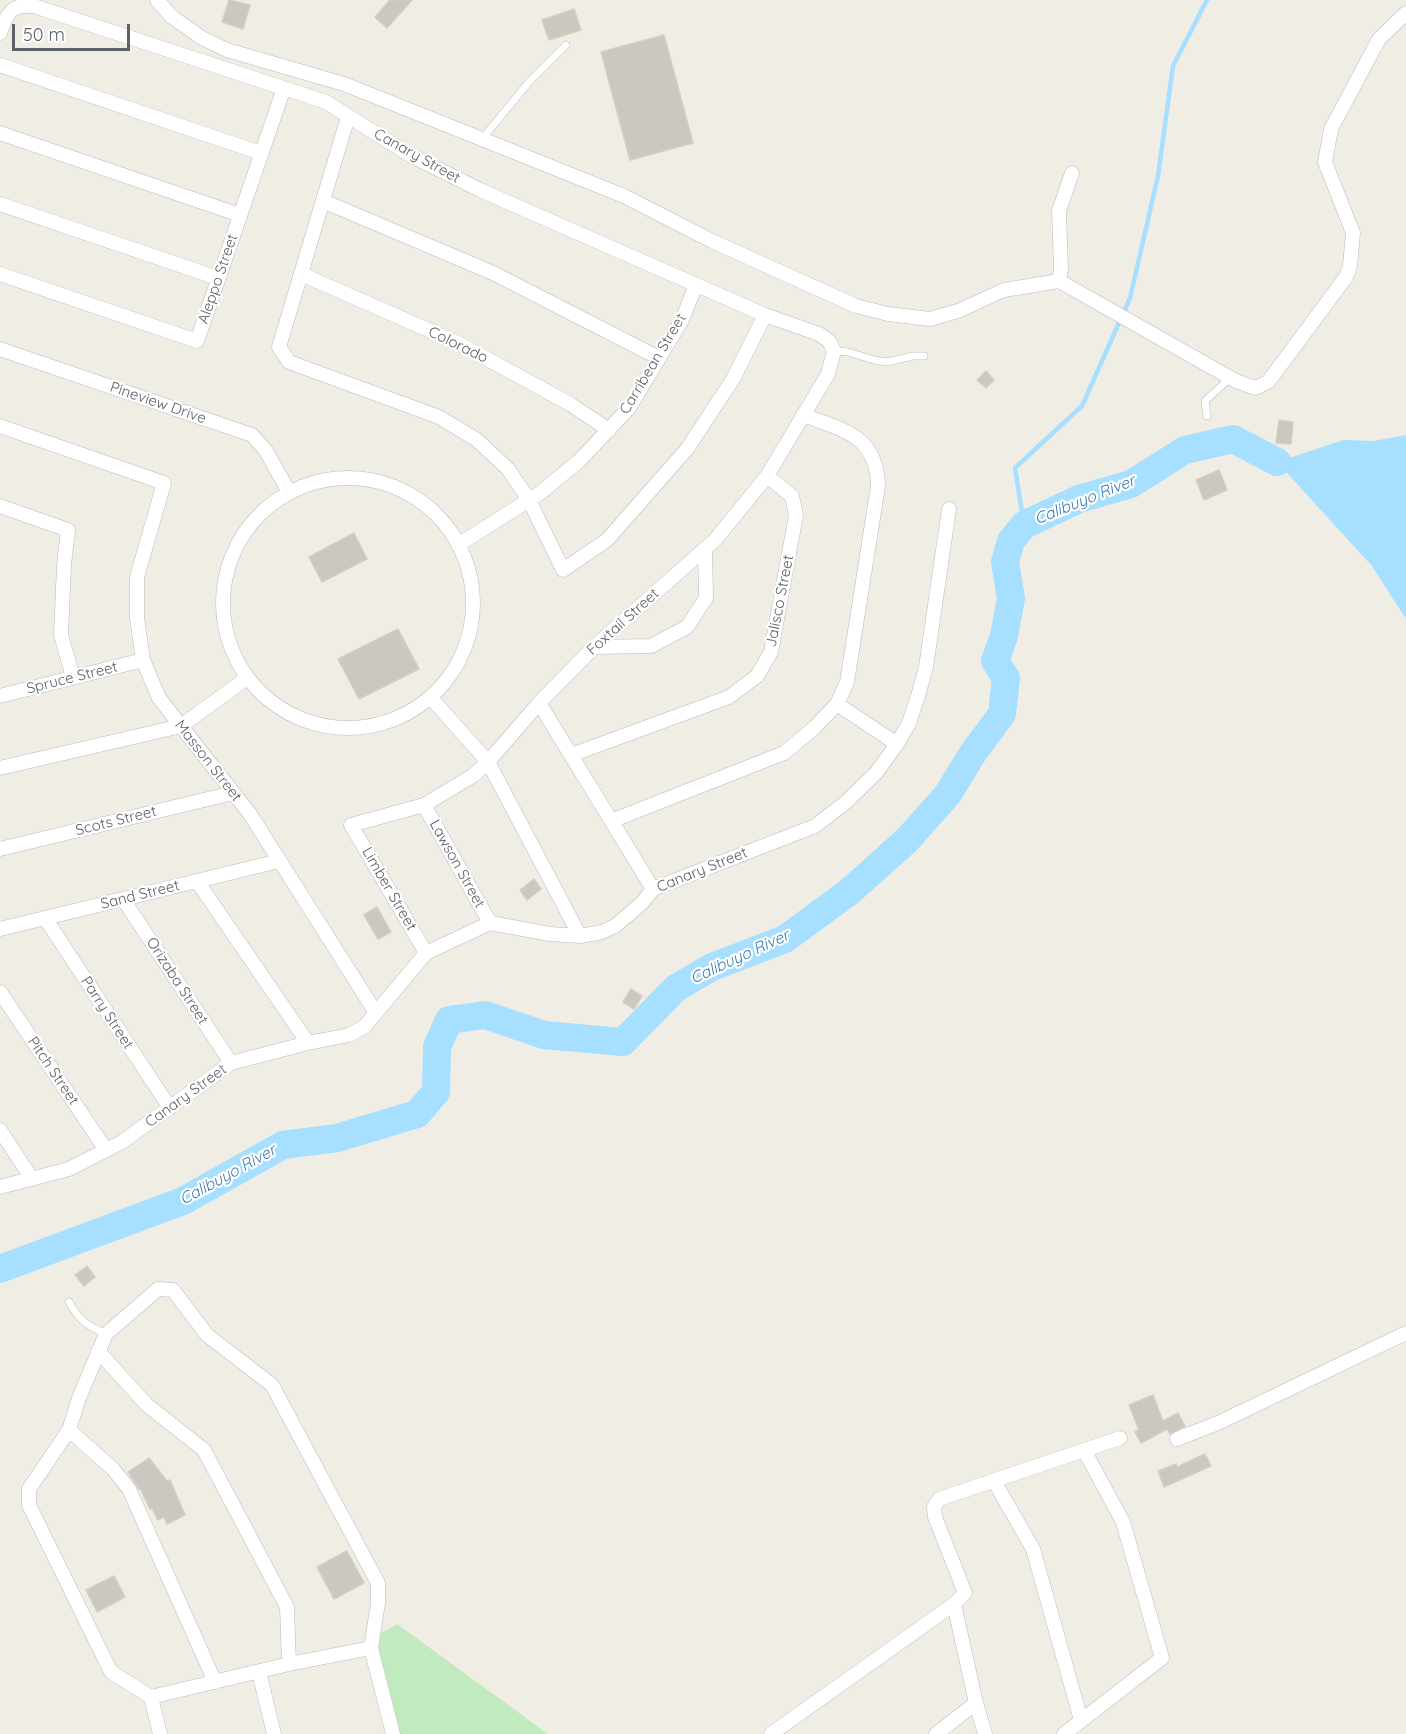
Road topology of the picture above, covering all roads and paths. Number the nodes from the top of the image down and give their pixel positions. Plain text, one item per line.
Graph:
1 (157, 0) edge
2 (1406, 13) edge
3 (0, 33) edge
4 (566, 45) dead end
5 (0, 65) edge
6 (284, 88) junction
7 (348, 117) junction
8 (0, 133) edge
9 (482, 138) junction
10 (261, 153) junction
11 (1072, 173) dead end
12 (323, 201) junction
13 (0, 204) edge
14 (240, 215) junction
15 (0, 274) edge
16 (301, 274) junction
17 (218, 278) junction
18 (1063, 282) junction
19 (696, 285) junction
20 (765, 315) junction
21 (0, 349) edge
22 (834, 351) junction
23 (924, 356) dead end
24 (659, 358) junction
25 (1230, 378) junction
26 (803, 415) junction
27 (1207, 416) dead end
28 (0, 426) edge
29 (609, 430) junction
30 (766, 476) junction
31 (289, 492) junction
32 (529, 500) junction
33 (0, 506) edge
34 (949, 509) dead end
35 (458, 545) junction
36 (705, 549) junction
37 (594, 647) junction
38 (143, 660) junction
39 (73, 677) junction
40 (247, 678) junction
41 (0, 696) edge
42 (431, 698) junction
43 (539, 704) junction
44 (837, 704) junction
45 (181, 726) junction
46 (897, 744) junction
47 (571, 755) junction
48 (488, 762) junction
49 (0, 768) edge
50 (233, 793) junction
51 (424, 805) junction
52 (612, 821) junction
53 (351, 825) joint
54 (0, 849) edge
55 (279, 861) junction
56 (198, 881) junction
57 (653, 889) junction
58 (123, 899) junction
59 (45, 918) junction
60 (490, 923) junction
61 (0, 929) edge
62 (580, 936) junction
63 (426, 953) junction
64 (0, 992) edge
65 (376, 1013) junction
66 (308, 1043) junction
67 (231, 1063) junction
68 (170, 1108) junction
69 (0, 1130) edge
70 (106, 1150) junction
71 (32, 1179) junction
72 (0, 1187) edge
73 (69, 1302) dead end
74 (1406, 1333) edge
75 (106, 1334) junction
76 (98, 1351) junction
77 (69, 1430) junction
78 (1120, 1438) dead end
79 (1177, 1439) dead end
80 (1084, 1450) junction
81 (994, 1481) junction
82 (954, 1604) junction
83 (371, 1648) junction
84 (289, 1664) junction
85 (259, 1672) junction
86 (215, 1682) junction
87 (151, 1697) junction
88 (976, 1703) junction
89 (1082, 1720) junction
90 (160, 1734) edge
91 (274, 1734) edge
92 (393, 1734) edge
93 (771, 1734) edge
94 (936, 1734) edge
95 (985, 1734) edge
96 (1064, 1734) edge

1 - 9 street
2 - 25 street
3 - 6 street, Canary Street
4 - 9 lane
5 - 10 street
6 - 7 street, Canary Street
6 - 10 street, Aleppo Street
7 - 12 street
7 - 19 street, Canary Street
8 - 14 street
9 - 18 street
10 - 14 street, Aleppo Street
11 - 18 street
12 - 16 street
12 - 24 street
13 - 17 street
14 - 17 street, Aleppo Street
15 - 17 street, Aleppo Street
16 - 29 street, Colorado
16 - 32 street
18 - 25 street
19 - 20 street, Canary Street
19 - 24 street, Carribean Street
20 - 22 street, Canary Street
20 - 32 street
21 - 31 street, Pineview Drive
22 - 23 lane
22 - 26 street, Foxtail Street
24 - 29 street, Carribean Street
25 - 27 lane
26 - 30 street, Foxtail Street
26 - 44 street
28 - 38 street, Masson Street
29 - 32 street, Carribean Street
30 - 36 street, Foxtail Street
30 - 47 street, Jalisco Street
31 - 35 street
31 - 40 street
32 - 35 street, Carribean Street
33 - 39 street
34 - 46 street, Canary Street
35 - 42 street
36 - 37 street, Foxtail Street
36 - 37 street
37 - 43 street, Foxtail Street
38 - 39 street, Spruce Street
38 - 45 street, Masson Street
39 - 41 street, Spruce Street
40 - 42 street
40 - 45 street
42 - 48 street
43 - 47 street
43 - 48 street, Foxtail Street
44 - 46 street
44 - 52 street
45 - 49 street
45 - 50 street, Masson Street
46 - 57 street, Canary Street
47 - 52 street
48 - 51 street, Foxtail Street
48 - 62 street
50 - 54 street, Scots Street
50 - 55 street, Masson Street
51 - 53 street, Foxtail Street
51 - 60 street, Lawson Street
52 - 57 street
53 - 63 street, Limber Street
55 - 56 street, Sand Street
55 - 65 street, Masson Street
56 - 58 street, Sand Street
56 - 66 street
57 - 62 street, Canary Street
58 - 59 street, Sand Street
58 - 67 street, Orizaba Street
59 - 61 street, Sand Street
59 - 68 street, Parry Street
60 - 62 street, Canary Street
60 - 63 street, Canary Street
63 - 65 street, Canary Street
64 - 70 street, Pitch Street
65 - 66 street, Canary Street
66 - 67 street, Canary Street
67 - 68 street, Canary Street
68 - 70 street, Canary Street
69 - 71 street
70 - 71 street, Canary Street
71 - 72 street, Canary Street
73 - 75 lane
74 - 79 street
75 - 76 street
75 - 83 street
76 - 77 street
76 - 84 street
77 - 86 street
77 - 87 street
78 - 80 street
80 - 81 street
80 - 89 street
81 - 82 street
81 - 89 street
82 - 88 street
82 - 93 street
83 - 84 street
83 - 92 street
84 - 85 street
85 - 86 street
85 - 91 street
86 - 87 street
87 - 90 street
88 - 94 street
88 - 95 street
89 - 96 street

